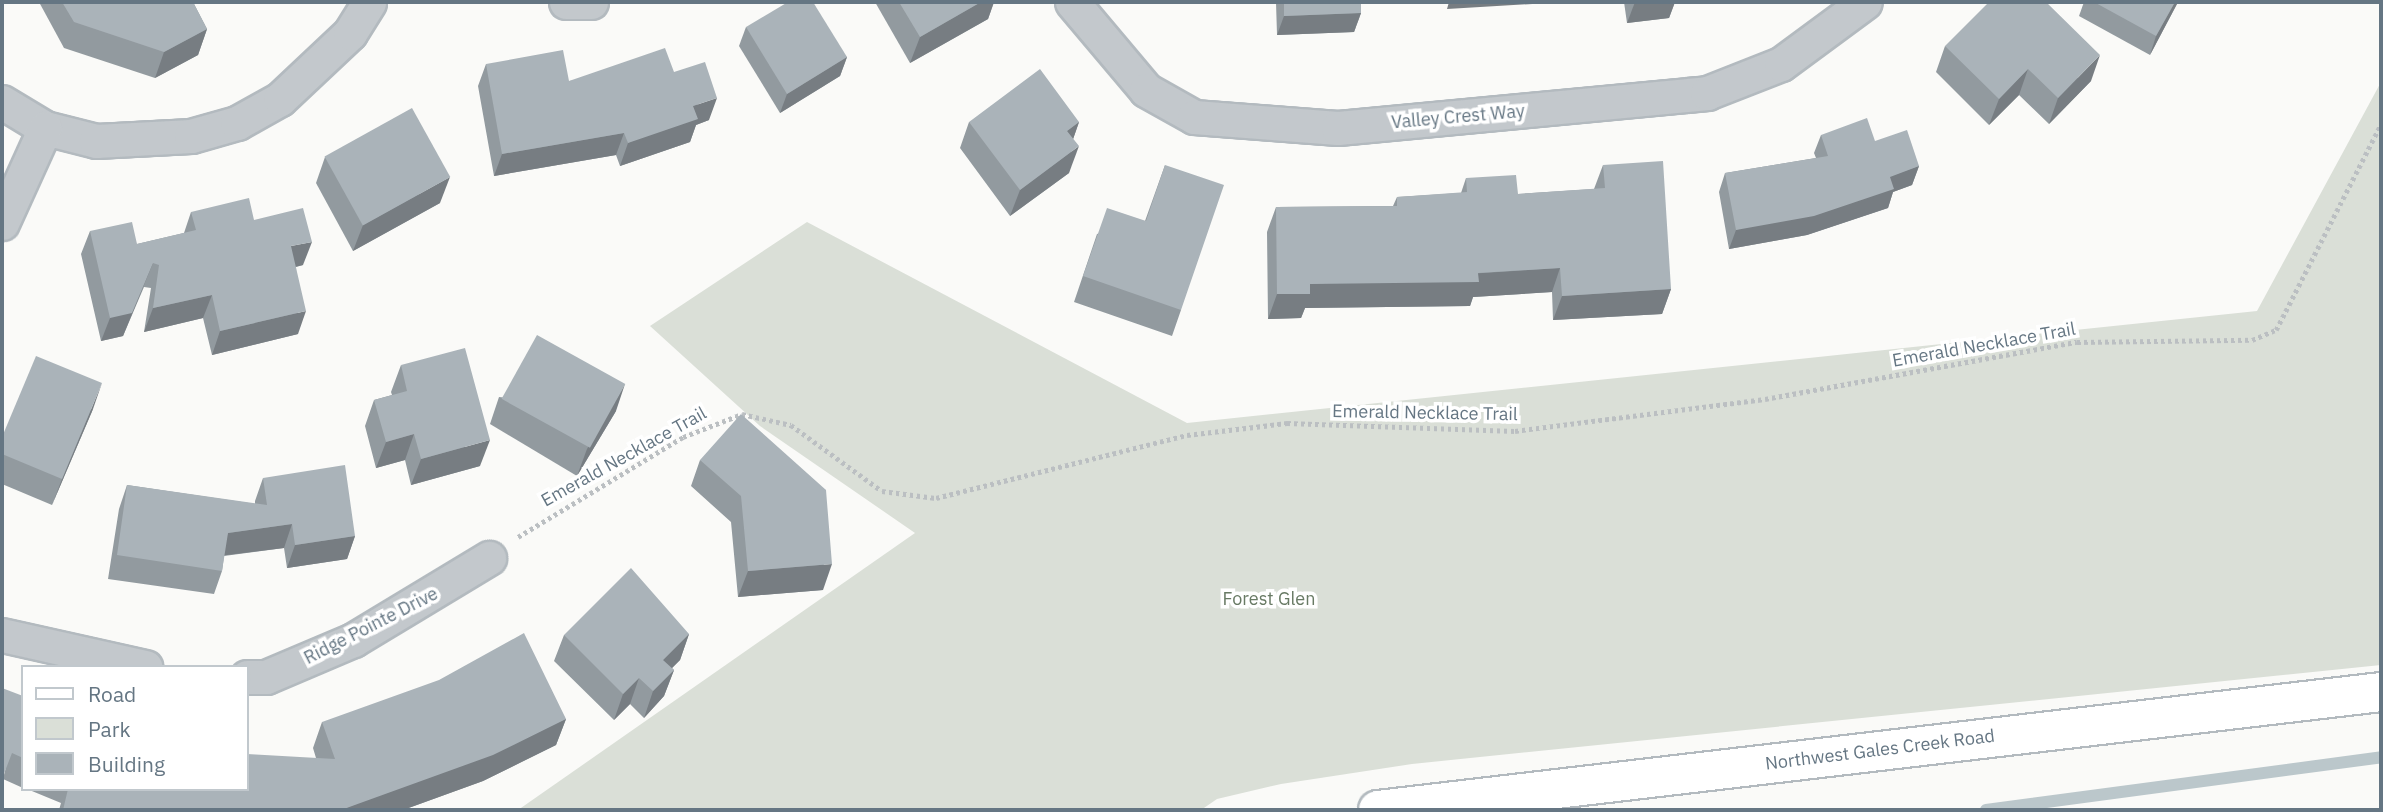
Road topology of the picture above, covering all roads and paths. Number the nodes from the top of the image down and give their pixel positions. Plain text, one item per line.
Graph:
1 (369, 2) edge
2 (566, 2) edge
3 (590, 2) edge
4 (1072, 2) edge
5 (1866, 2) edge
6 (2, 102) edge
7 (2381, 124) edge
8 (45, 128) junction
9 (2, 223) edge
10 (489, 558) joint
11 (2, 635) edge
12 (136, 665) edge
13 (248, 677) edge
14 (2381, 692) edge
15 (1378, 810) edge

1 - 8 street
2 - 3 street
4 - 5 street, Valley Crest Way
6 - 8 street
7 - 10 path, Emerald Necklace Trail
8 - 9 street
10 - 13 street, Ridge Pointe Drive
11 - 12 street
14 - 15 main road, Northwest Gales Creek Road

